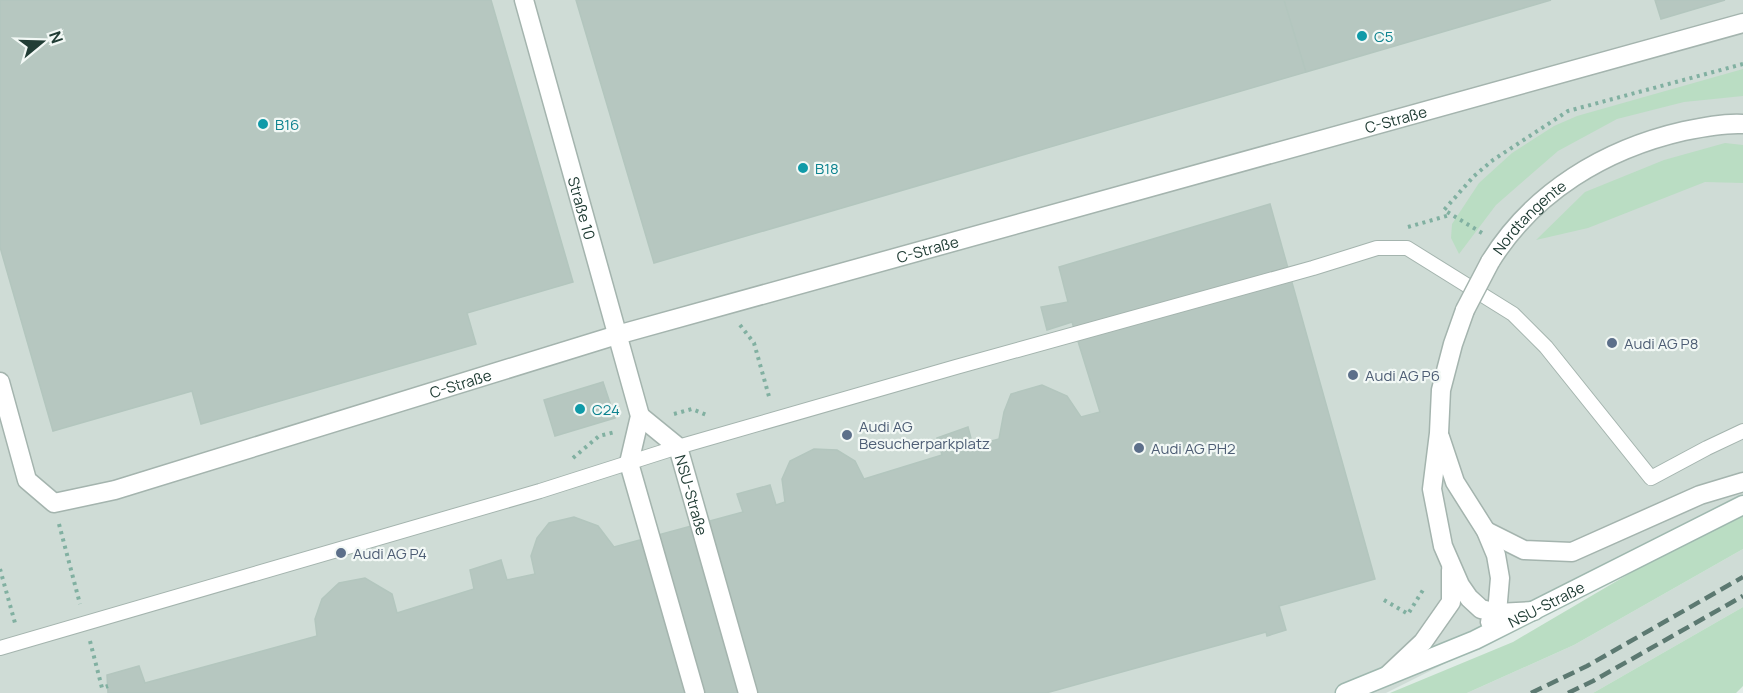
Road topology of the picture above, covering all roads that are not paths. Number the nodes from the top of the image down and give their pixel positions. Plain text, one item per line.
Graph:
1 (524, 0) edge
2 (1743, 23) edge
3 (1743, 124) edge
4 (617, 335) junction
5 (0, 382) edge
6 (640, 416) junction
7 (1743, 431) edge
8 (1439, 433) junction
9 (678, 447) junction
10 (628, 463) junction
11 (1743, 482) edge
12 (1743, 505) edge
13 (1486, 531) junction
14 (1451, 568) junction
15 (1535, 611) junction
16 (1497, 613) junction
17 (1475, 640) junction
18 (0, 648) edge
19 (1387, 676) junction
20 (695, 693) edge
21 (748, 693) edge
22 (1344, 693) edge

1 - 4 street, Straße 10
2 - 4 street, C-Straße
3 - 8 street, Nordtangente, bridge
4 - 5 street, C-Straße
4 - 6 street, Straße 10
6 - 9 street, NSU-Straße
6 - 10 street
7 - 9 lane
8 - 13 street
8 - 14 street, Nordtangente
9 - 10 lane
9 - 21 street, NSU-Straße
10 - 18 lane
10 - 20 street
11 - 13 street
12 - 15 street, NSU-Straße
13 - 16 street
14 - 16 street
14 - 19 street
15 - 16 street
15 - 17 street, NSU-Straße
16 - 17 street
17 - 19 street, NSU-Straße
19 - 22 street, NSU-Straße

